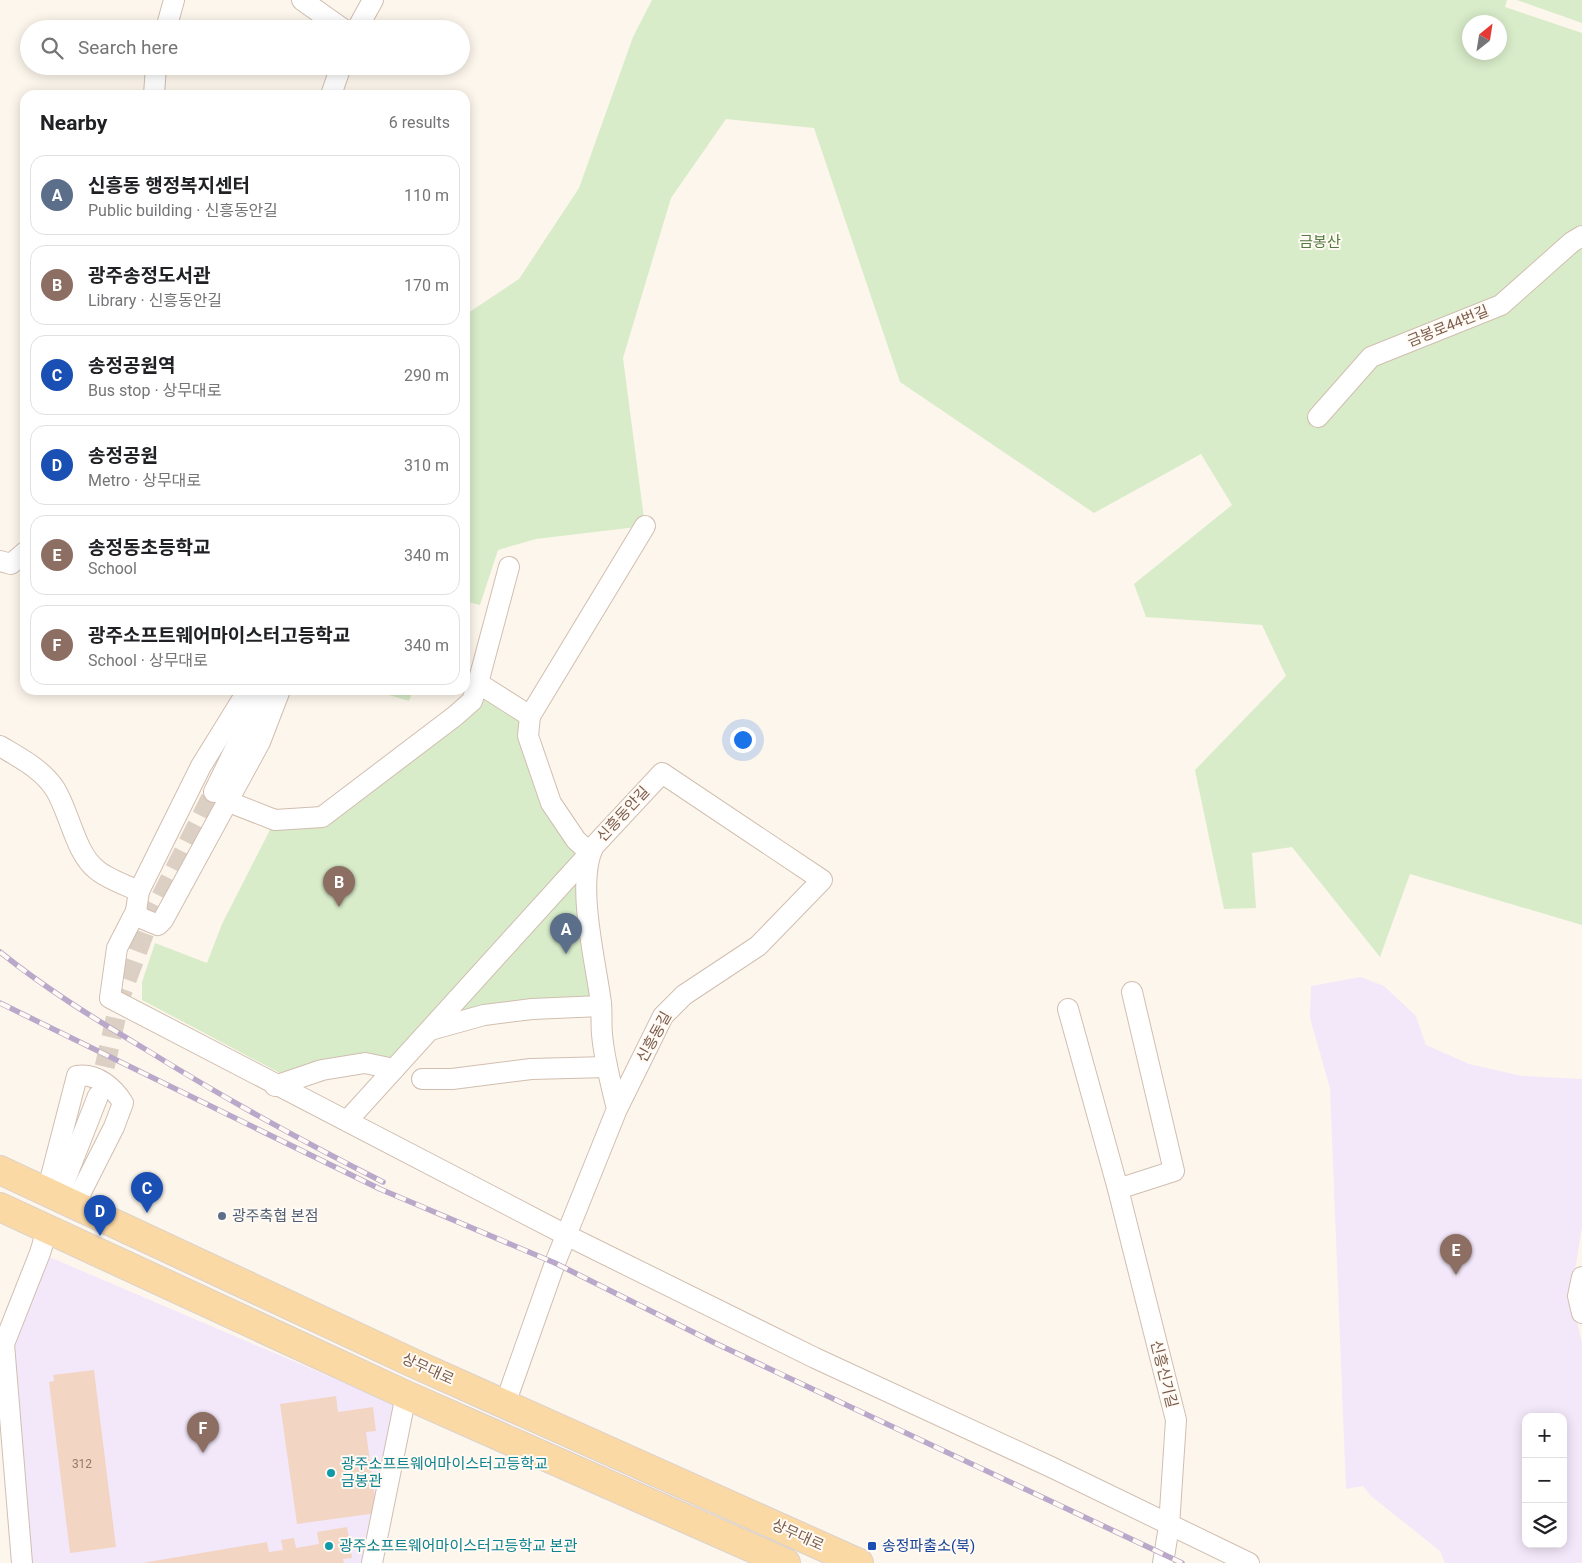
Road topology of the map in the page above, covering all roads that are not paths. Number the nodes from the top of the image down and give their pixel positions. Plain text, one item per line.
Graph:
1 (174, 0) edge
2 (302, 0) edge
3 (372, 0) edge
4 (168, 20) edge
5 (330, 20) edge
6 (362, 20) edge
7 (155, 75) edge
8 (338, 75) edge
9 (154, 90) edge
10 (333, 90) edge
11 (1582, 236) edge
12 (1318, 417) dead end
13 (645, 526) dead end
14 (509, 567) dead end
15 (478, 684) junction
16 (245, 695) edge
17 (262, 695) edge
18 (278, 695) edge
19 (530, 716) junction
20 (0, 746) edge
21 (662, 773) joint
22 (222, 797) junction
23 (590, 853) junction
24 (137, 901) junction
25 (1132, 992) dead end
26 (601, 1006) junction
27 (1068, 1009) dead end
28 (430, 1030) junction
29 (607, 1067) junction
30 (394, 1069) junction
31 (422, 1079) dead end
32 (275, 1086) junction
33 (98, 1096) tunnel mouth
34 (617, 1108) junction
35 (347, 1121) junction
36 (0, 1170) edge
37 (1118, 1189) junction
38 (60, 1198) junction
39 (0, 1208) edge
40 (47, 1230) junction
41 (566, 1235) junction
42 (406, 1395) junction
43 (505, 1404) junction
44 (8, 1511) edge
45 (1169, 1526) junction
46 (22, 1563) edge
47 (372, 1563) edge
48 (786, 1563) edge
49 (859, 1563) edge
50 (1163, 1563) edge
51 (1249, 1563) edge

1 - 4 street
2 - 5 street
3 - 6 street
7 - 9 street
8 - 10 street
11 - 12 street, 금봉로44번길
13 - 19 street
14 - 15 street
15 - 19 street
15 - 22 street
16 - 24 street
17 - 22 street
18 - 22 street
19 - 23 street
20 - 24 street
21 - 23 street, 신흥동안길
21 - 34 street, 신흥동길
22 - 24 street
23 - 26 street, 신흥동안길
23 - 28 street
24 - 32 street
25 - 37 street
26 - 28 street
26 - 29 street, 신흥동안길
27 - 37 street, 신흥신기길
28 - 30 street
29 - 31 street
29 - 34 street, 신흥동안길
30 - 32 street
30 - 35 street
32 - 35 street
33 - 38 street
34 - 41 street, 신흥동길
35 - 41 street
36 - 38 main road, 상무대로
37 - 45 street, 신흥신기길
38 - 38 street
38 - 43 main road, 상무대로
39 - 40 main road, 상무대로
40 - 42 main road, 상무대로
40 - 44 street
41 - 43 street, 신흥동길
41 - 45 street
42 - 47 street
42 - 48 main road, 상무대로
43 - 49 main road, 상무대로
44 - 46 street
45 - 50 street, 신흥신기길
45 - 51 street

